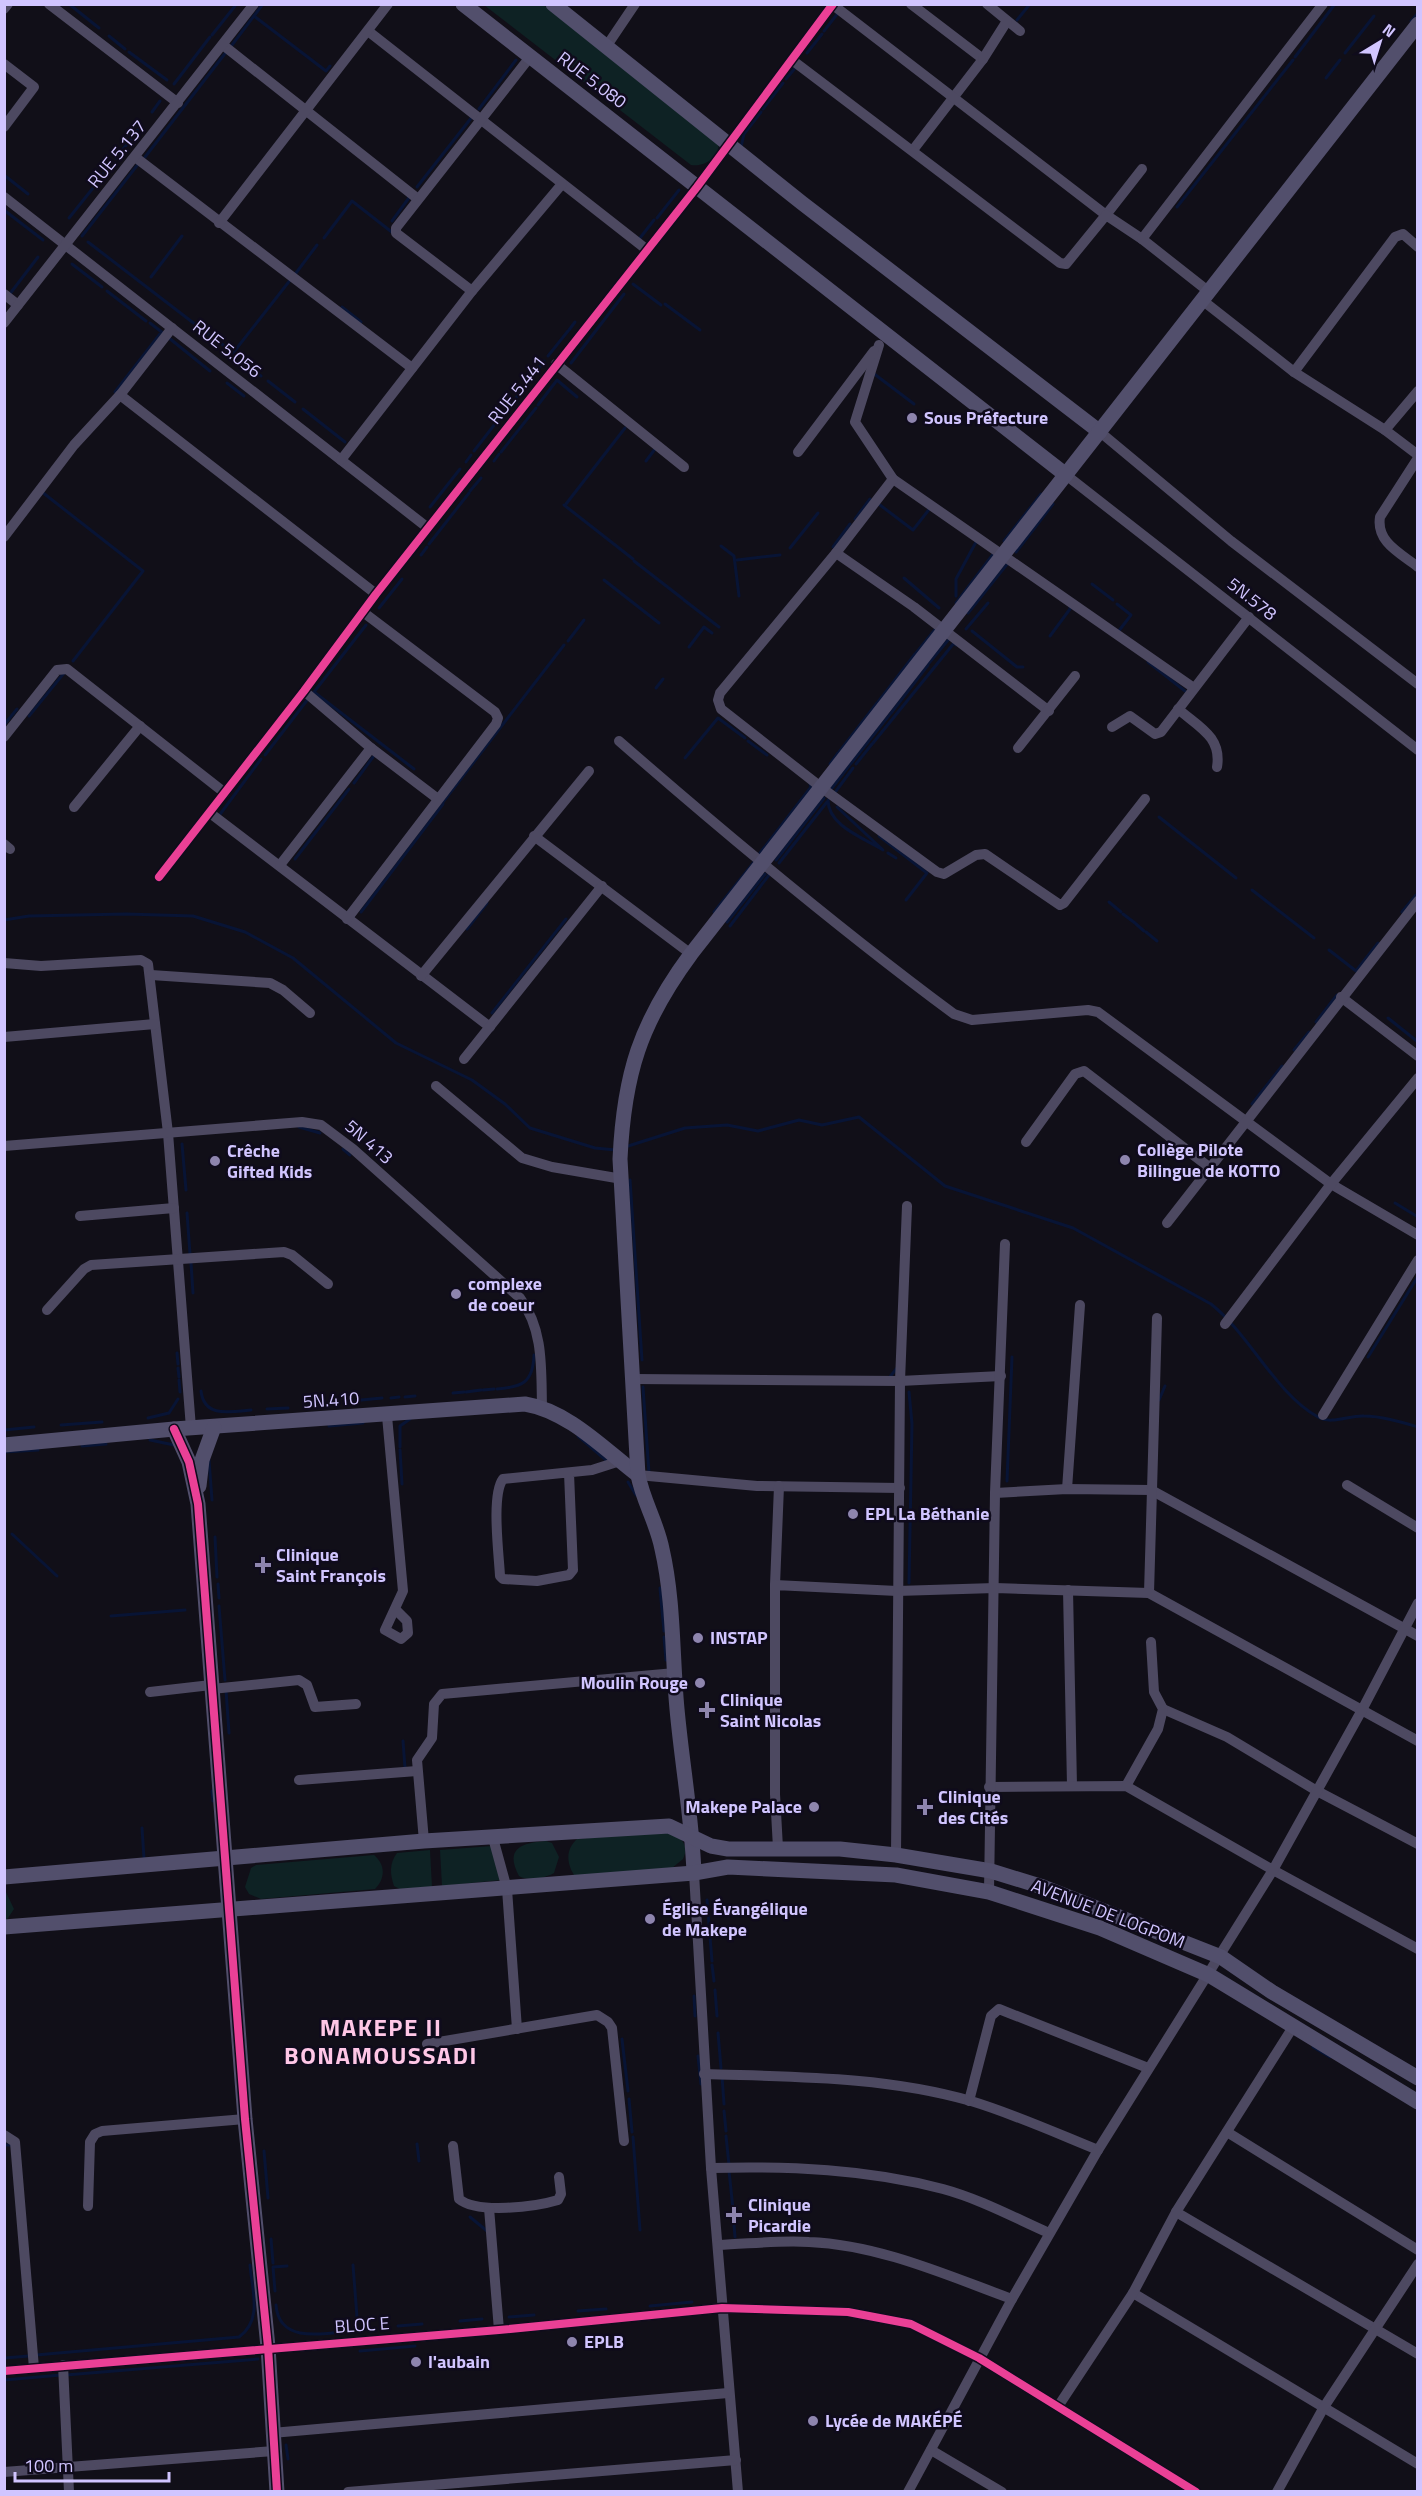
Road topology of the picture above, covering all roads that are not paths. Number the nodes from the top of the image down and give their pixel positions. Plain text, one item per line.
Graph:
1 (8, 4) edge
2 (49, 4) edge
3 (254, 4) edge
4 (388, 4) edge
5 (463, 4) edge
6 (553, 4) edge
7 (635, 4) edge
8 (911, 4) edge
9 (987, 4) edge
10 (1323, 4) edge
11 (833, 5) edge
12 (4, 9) edge
13 (1008, 21) junction
14 (1418, 24) edge
15 (368, 31) junction
16 (1020, 31) dead end
17 (223, 45) junction
18 (606, 47) junction
19 (530, 57) junction
20 (983, 58) junction
21 (792, 60) junction
22 (4, 64) edge
23 (954, 96) junction
24 (178, 103) junction
25 (307, 110) junction
26 (482, 118) junction
27 (4, 127) edge
28 (728, 144) junction
29 (913, 150) junction
30 (135, 157) junction
31 (1142, 169) dead end
32 (562, 184) junction
33 (697, 187) junction
34 (4, 197) edge
35 (418, 199) junction
36 (1106, 215) junction
37 (219, 223) junction
38 (1142, 239) junction
39 (66, 244) junction
40 (1418, 247) edge
41 (646, 249) junction
42 (472, 291) junction
43 (4, 294) edge
44 (1205, 295) junction
45 (18, 305) junction
46 (4, 323) edge
47 (172, 328) junction
48 (883, 340) junction
49 (556, 364) junction
50 (412, 368) junction
51 (1294, 372) junction
52 (1418, 391) edge
53 (120, 395) junction
54 (1385, 430) junction
55 (1100, 432) junction
56 (798, 452) dead end
57 (1418, 457) edge
58 (341, 459) junction
59 (684, 467) dead end
60 (1066, 475) junction
61 (893, 479) junction
62 (428, 528) junction
63 (4, 537) edge
64 (836, 554) junction
65 (1003, 555) junction
66 (1418, 567) edge
67 (376, 594) junction
68 (363, 612) junction
69 (1249, 617) junction
70 (945, 631) junction
71 (1075, 676) dead end
72 (1418, 684) edge
73 (1194, 688) junction
74 (304, 691) junction
75 (1178, 709) junction
76 (1049, 711) junction
77 (140, 726) junction
78 (1112, 727) dead end
79 (4, 736) edge
80 (619, 741) dead end
81 (371, 748) junction
82 (1018, 748) dead end
83 (1418, 750) edge
84 (1217, 767) dead end
85 (589, 771) dead end
86 (822, 788) junction
87 (225, 793) junction
88 (438, 799) junction
89 (1145, 799) dead end
90 (74, 807) dead end
91 (210, 813) junction
92 (534, 836) junction
93 (280, 865) junction
94 (762, 865) junction
95 (159, 877) dead end
96 (602, 886) junction
97 (1416, 907) edge
98 (347, 919) junction
99 (691, 954) junction
100 (4, 963) edge
101 (151, 975) junction
102 (421, 976) junction
103 (1341, 997) junction
104 (310, 1013) dead end
105 (155, 1024) junction
106 (490, 1027) junction
107 (4, 1037) edge
108 (1418, 1056) edge
109 (464, 1059) dead end
110 (1418, 1078) edge
111 (436, 1086) dead end
112 (1245, 1119) junction
113 (168, 1133) junction
114 (1026, 1142) dead end
115 (4, 1146) edge
116 (1209, 1167) junction
117 (622, 1179) junction
118 (1331, 1184) junction
119 (908, 1206) dead end
120 (174, 1208) junction
121 (80, 1216) dead end
122 (1167, 1223) dead end
123 (1418, 1235) edge
124 (1005, 1244) dead end
125 (179, 1260) junction
126 (1418, 1260) edge
127 (328, 1284) dead end
128 (1080, 1305) dead end
129 (46, 1310) dead end
130 (1157, 1318) dead end
131 (1225, 1324) dead end
132 (1001, 1377) junction
133 (633, 1379) junction
134 (900, 1381) junction
135 (542, 1407) junction
136 (1323, 1415) dead end
137 (387, 1416) junction
138 (214, 1427) junction
139 (191, 1428) junction
140 (174, 1429) junction
141 (4, 1445) edge
142 (620, 1461) junction
143 (569, 1473) junction
144 (638, 1475) junction
145 (1347, 1485) dead end
146 (779, 1486) junction
147 (900, 1488) junction
148 (1067, 1489) junction
149 (1151, 1490) junction
150 (995, 1493) junction
151 (198, 1504) junction
152 (1418, 1528) edge
153 (775, 1585) junction
154 (995, 1588) junction
155 (1068, 1590) junction
156 (897, 1591) junction
157 (1149, 1593) junction
158 (1418, 1603) edge
159 (395, 1609) dead end
160 (1402, 1628) junction
161 (1418, 1636) edge
162 (1151, 1642) dead end
163 (675, 1673) junction
164 (212, 1687) junction
165 (150, 1692) dead end
166 (356, 1704) dead end
167 (1163, 1709) junction
168 (1362, 1710) junction
169 (1418, 1742) edge
170 (417, 1771) junction
171 (299, 1780) dead end
172 (1126, 1785) junction
173 (1072, 1786) junction
174 (989, 1787) junction
175 (1317, 1791) junction
176 (693, 1836) junction
177 (493, 1838) junction
178 (424, 1841) junction
179 (1418, 1844) edge
180 (778, 1848) junction
181 (896, 1855) junction
182 (225, 1858) junction
183 (1273, 1870) junction
184 (991, 1872) junction
185 (694, 1873) junction
186 (4, 1877) edge
187 (507, 1888) junction
188 (989, 1892) junction
189 (230, 1911) junction
190 (4, 1927) edge
191 (1418, 1950) edge
192 (1221, 1957) junction
193 (1209, 1975) junction
194 (1293, 2027) junction
195 (517, 2029) junction
196 (427, 2044) dead end
197 (1148, 2068) junction
198 (704, 2074) junction
199 (1418, 2078) edge
200 (969, 2101) junction
201 (1418, 2102) edge
202 (245, 2119) junction
203 (1227, 2132) junction
204 (4, 2135) edge
205 (624, 2141) dead end
206 (453, 2146) dead end
207 (1098, 2150) junction
208 (711, 2168) junction
209 (559, 2177) dead end
210 (88, 2206) dead end
211 (489, 2208) junction
212 (1176, 2212) junction
213 (1049, 2233) junction
214 (718, 2245) junction
215 (1418, 2250) edge
216 (1418, 2264) edge
217 (1132, 2293) junction
218 (1012, 2299) junction
219 (722, 2308) junction
220 (1375, 2329) junction
221 (499, 2330) junction
222 (268, 2347) junction
223 (1418, 2354) edge
224 (979, 2358) junction
225 (63, 2365) junction
226 (34, 2368) junction
227 (4, 2370) edge
228 (728, 2393) junction
229 (1059, 2405) junction
230 (1324, 2408) junction
231 (272, 2433) junction
232 (931, 2450) junction
233 (274, 2451) junction
234 (736, 2460) junction
235 (1418, 2464) edge
236 (68, 2466) junction
237 (4, 2472) edge
238 (69, 2492) edge
239 (277, 2492) edge
240 (348, 2492) edge
241 (738, 2492) edge
242 (908, 2492) edge
243 (1002, 2492) edge
244 (1196, 2492) edge
245 (1277, 2492) edge

1 - 12 street
2 - 24 street
3 - 17 street, RUE 5.137
4 - 15 street
5 - 19 main road, RUE 5.080
6 - 18 main road, RUE 5.080
7 - 18 street
8 - 20 street
9 - 13 street
10 - 38 street
11 - 21 street, RUE 5.441
11 - 23 street
13 - 16 street
13 - 20 street
14 - 44 main road
15 - 25 street
15 - 26 street
17 - 24 street, RUE 5.137
17 - 25 street
18 - 28 main road, RUE 5.080
19 - 26 street
19 - 33 main road, RUE 5.080
20 - 23 street
21 - 28 street, RUE 5.441
21 - 29 street
22 - 27 street
23 - 29 street
23 - 36 street
24 - 30 street, RUE 5.137
25 - 35 street
25 - 37 street
26 - 32 street
26 - 35 street
28 - 33 street, RUE 5.441
28 - 55 main road, RUE 5.080
29 - 36 street
30 - 37 street
30 - 39 street, RUE 5.137
31 - 36 street
32 - 41 street
32 - 42 street
33 - 41 street, RUE 5.441
33 - 48 main road, RUE 5.080
34 - 39 street, RUE 5.056
35 - 42 street
36 - 38 street
37 - 50 street
38 - 44 street
39 - 45 street, RUE 5.137
39 - 47 street, RUE 5.056
40 - 51 street
41 - 49 street, RUE 5.441
42 - 50 street
43 - 45 street
44 - 51 street
44 - 55 main road
45 - 46 street, RUE 5.137
47 - 53 street
47 - 58 street, RUE 5.056
48 - 56 street
48 - 60 main road, RUE 5.080
48 - 61 street
49 - 59 street
49 - 62 street, RUE 5.441
50 - 58 street
51 - 54 street
52 - 54 street
53 - 63 street
53 - 67 street
54 - 57 street
55 - 60 main road
55 - 72 street
57 - 66 street
58 - 62 street, RUE 5.056
60 - 65 main road
60 - 69 street, 5N.578
61 - 64 street
61 - 65 street
62 - 67 street, RUE 5.441
64 - 70 street
64 - 86 street
65 - 70 main road
65 - 73 street
67 - 68 street, RUE 5.441
68 - 74 street, RUE 5.441
68 - 88 street
69 - 73 street
69 - 83 street, 5N.578
70 - 76 street
70 - 86 main road
71 - 76 street
73 - 75 street
74 - 81 street
74 - 87 street, RUE 5.441
75 - 78 street
75 - 84 street
76 - 82 street
77 - 79 street
77 - 87 street
77 - 90 street
80 - 94 street
81 - 88 street
81 - 93 street
85 - 92 street
86 - 89 street
86 - 94 main road
87 - 91 street, RUE 5.441
88 - 98 street
91 - 93 street
91 - 95 street, RUE 5.441
92 - 96 street
92 - 102 street
93 - 98 street
94 - 99 main road
94 - 112 street
96 - 99 street
96 - 106 street
97 - 103 street
98 - 102 street
99 - 117 main road
100 - 101 street
101 - 104 street
101 - 105 street
102 - 106 street
103 - 108 street
103 - 112 street
105 - 107 street
105 - 113 street
106 - 109 street
110 - 118 street
111 - 117 street
112 - 116 street
112 - 118 street
113 - 115 street, 5N 413
113 - 120 street
113 - 135 street, 5N 413
114 - 116 street
116 - 122 street
117 - 133 main road
118 - 123 street
118 - 131 street
119 - 134 street
120 - 121 street
120 - 125 street
124 - 132 street
125 - 127 street
125 - 129 street
125 - 139 street
126 - 136 street
128 - 148 street
130 - 149 street
132 - 134 street
132 - 150 street
133 - 134 street
133 - 144 main road
134 - 147 street
135 - 137 main road, 5N.410
135 - 142 main road, 5N.410
137 - 138 main road, 5N.410
137 - 159 street
138 - 139 main road, 5N.410
138 - 151 main road
139 - 140 main road, 5N.410
140 - 141 main road, 5N.410
140 - 151 main road
142 - 143 street
142 - 144 main road, 5N.410
143 - 143 street
144 - 146 street
144 - 163 main road
145 - 152 street
146 - 147 street
146 - 153 street
147 - 156 street
148 - 149 street
148 - 150 street
149 - 157 street
149 - 160 street
150 - 154 street
151 - 164 main road
153 - 156 street
153 - 180 street
154 - 155 street
154 - 156 street
154 - 174 street
155 - 157 street
155 - 173 street
156 - 181 street
157 - 168 street
158 - 160 street
160 - 161 street
160 - 168 street
162 - 167 street
163 - 170 street
163 - 176 main road
164 - 165 street
164 - 166 street
164 - 182 main road
167 - 172 street
167 - 175 street
168 - 169 street
168 - 175 street
170 - 171 street
170 - 178 street
172 - 173 street
172 - 183 street
173 - 174 street
174 - 184 street
175 - 179 street
175 - 183 street
176 - 177 main road, AVENUE DE LOGPOM
176 - 180 main road, AVENUE DE LOGPOM
176 - 185 main road
177 - 178 main road, AVENUE DE LOGPOM
177 - 187 street
178 - 182 main road, AVENUE DE LOGPOM
180 - 181 main road, AVENUE DE LOGPOM
181 - 184 main road, AVENUE DE LOGPOM
182 - 186 main road, AVENUE DE LOGPOM
182 - 189 main road
183 - 191 street
183 - 192 street
184 - 188 street
184 - 192 main road, AVENUE DE LOGPOM
185 - 187 main road, AVENUE DE LOGPOM
185 - 188 main road, AVENUE DE LOGPOM
185 - 198 street
187 - 189 main road, AVENUE DE LOGPOM
187 - 195 street
188 - 193 main road, AVENUE DE LOGPOM
189 - 190 main road, AVENUE DE LOGPOM
189 - 202 main road
192 - 193 street
192 - 199 main road, AVENUE DE LOGPOM
193 - 194 main road, AVENUE DE LOGPOM
193 - 197 street
194 - 201 main road, AVENUE DE LOGPOM
194 - 203 street
195 - 196 street
195 - 205 street
197 - 200 street
197 - 207 street
198 - 200 street
198 - 208 street
200 - 207 street
202 - 210 street
202 - 222 main road
203 - 212 street
203 - 215 street
204 - 226 street
206 - 211 street
207 - 213 street
208 - 213 street
208 - 214 street
209 - 211 street
211 - 221 street
212 - 217 street
212 - 220 street
213 - 218 street
214 - 218 street
214 - 219 street
216 - 220 street
217 - 229 street
217 - 230 street
218 - 224 street
219 - 221 street, BLOC E
219 - 224 street, BLOC E
219 - 228 street
220 - 223 street
220 - 230 street
221 - 222 street, BLOC E
222 - 225 street, BLOC E
222 - 231 main road
224 - 229 street, BLOC E
224 - 232 street
225 - 226 street, BLOC E
225 - 236 street
226 - 227 street, BLOC E
228 - 231 street
228 - 234 street
229 - 244 street, BLOC E
230 - 235 street
230 - 245 street
231 - 233 main road
232 - 242 street
232 - 243 street
233 - 236 street
233 - 239 main road
234 - 240 street
234 - 241 street
236 - 237 street
236 - 238 street

